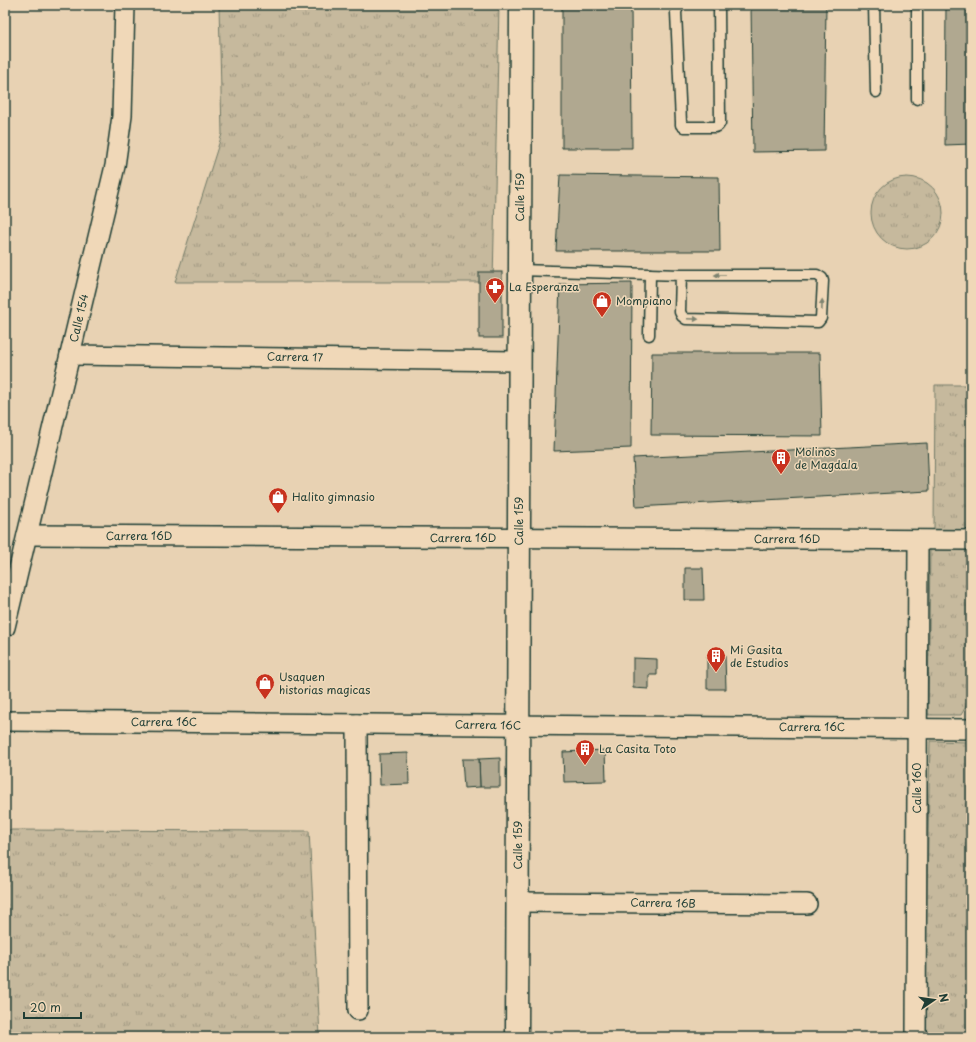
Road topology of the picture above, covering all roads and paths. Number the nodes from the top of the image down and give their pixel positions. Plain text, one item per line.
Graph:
1 (125, 5) edge
2 (521, 5) edge
3 (679, 5) edge
4 (719, 5) edge
5 (874, 5) edge
6 (917, 5) edge
7 (876, 92) dead end
8 (918, 99) dead end
9 (520, 270) junction
10 (650, 274) junction
11 (681, 275) junction
12 (649, 336) dead end
13 (70, 355) junction
14 (520, 361) junction
15 (27, 535) junction
16 (519, 538) junction
17 (918, 540) junction
18 (971, 540) edge
19 (5, 627) edge
20 (5, 721) edge
21 (357, 724) junction
22 (519, 725) junction
23 (969, 726) edge
24 (918, 728) junction
25 (518, 902) junction
26 (807, 904) dead end
27 (358, 1010) dead end
28 (517, 1037) edge
29 (916, 1037) edge

1 - 13 street, Calle 154
2 - 9 street, Calle 159
3 - 4 lane
5 - 7 lane
6 - 8 lane
9 - 10 lane
9 - 14 street, Calle 159
10 - 11 lane
10 - 12 lane
11 -> 11 lane
13 - 14 street, Carrera 17
13 - 15 street, Calle 154
14 - 16 street, Calle 159
15 - 16 street, Carrera 16D
15 - 19 street, Calle 154
16 - 17 street, Carrera 16D
16 - 22 street, Calle 159
17 - 18 street, Carrera 16D
17 - 24 street, Calle 160
20 - 21 street, Carrera 16C
21 - 22 street, Carrera 16C
21 - 27 street
22 - 24 street, Carrera 16C
22 - 25 street, Calle 159
23 - 24 street, Carrera 16C
24 - 29 street, Calle 160
25 - 26 street, Carrera 16B
25 - 28 street, Calle 159

